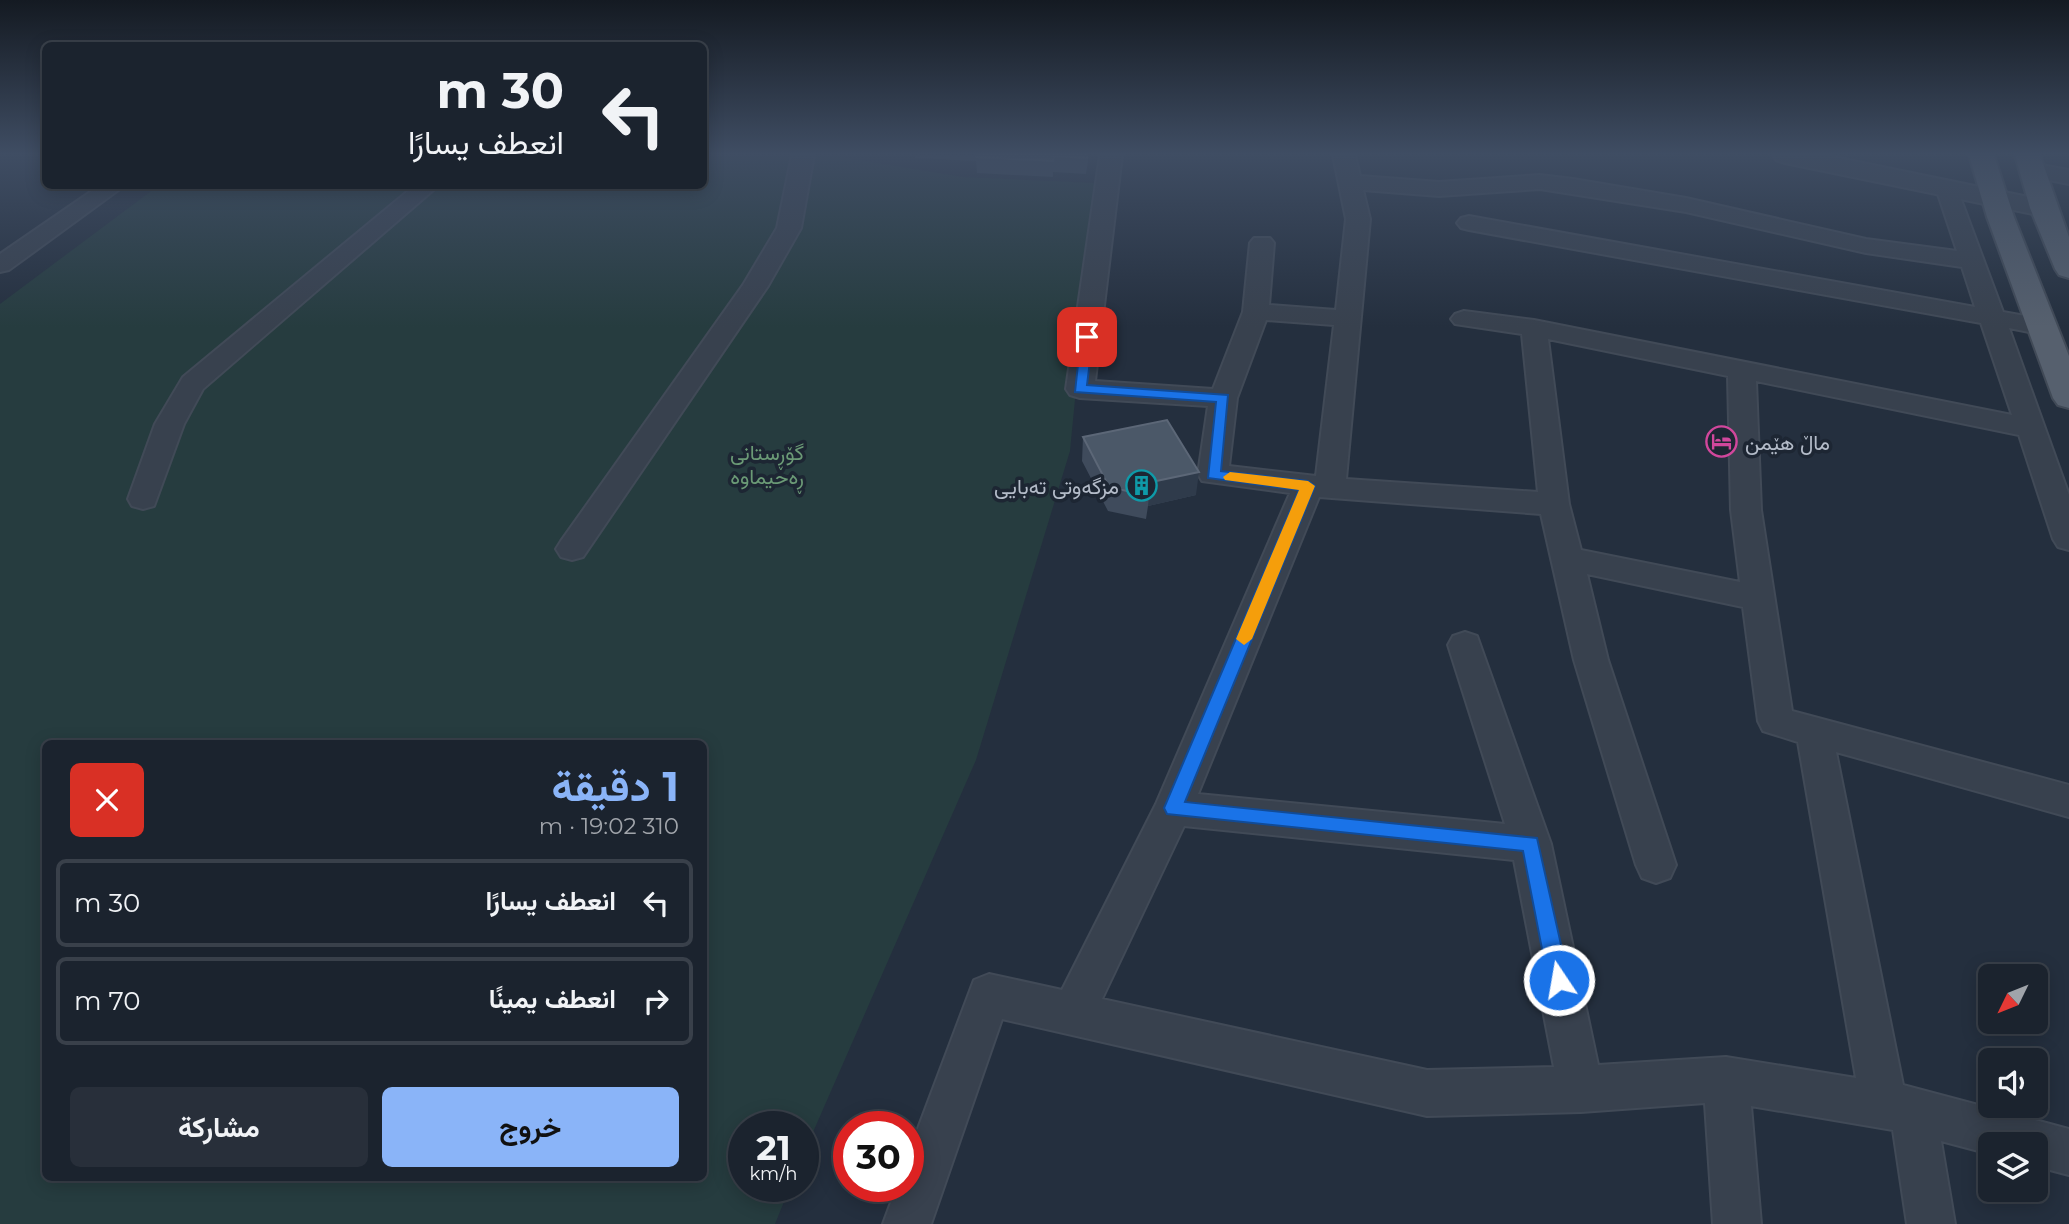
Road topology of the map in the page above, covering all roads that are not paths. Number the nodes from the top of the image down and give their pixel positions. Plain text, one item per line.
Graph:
1 (76, 212) edge
2 (396, 212) edge
3 (792, 212) edge
4 (1103, 212) edge
5 (1356, 212) edge
6 (1718, 212) edge
7 (1956, 212) edge
8 (1999, 212) edge
9 (2047, 212) edge
10 (1469, 223) dead end
11 (1262, 243) dead end
12 (1974, 261) junction
13 (0, 265) edge
14 (2069, 268) edge
15 (1256, 312) junction
16 (1989, 317) junction
17 (1347, 318) junction
18 (1464, 319) dead end
19 (2044, 327) junction
20 (1534, 328) junction
21 (1742, 372) junction
22 (1223, 398) junction
23 (2069, 398) edge
24 (2028, 428) junction
25 (1319, 487) junction
26 (143, 499) dead end
27 (1554, 504) junction
28 (2069, 539) edge
29 (572, 549) dead end
30 (1569, 559) junction
31 (1759, 598) junction
32 (1465, 645) dead end
33 (1814, 732) junction
34 (2069, 801) edge
35 (1173, 808) junction
36 (1531, 844) junction
37 (1656, 865) dead end
38 (1072, 1014) junction
39 (1726, 1079) junction
40 (1581, 1089) junction
41 (1899, 1108) junction
42 (2069, 1152) edge
43 (907, 1224) edge
44 (1737, 1224) edge
45 (1931, 1224) edge

1 - 13 street
2 - 26 street
3 - 29 street
4 - 22 street
5 - 17 street
6 - 12 street
7 - 12 street
8 - 19 main road
9 - 14 main road
10 - 16 street
11 - 15 street
12 - 16 street
15 - 17 street
15 - 22 street
16 - 19 street
16 - 24 street
17 - 25 street
18 - 20 street
19 - 23 main road
20 - 21 street
20 - 27 street
21 - 24 street
21 - 31 street
22 - 25 street
24 - 28 street
25 - 27 street
25 - 35 street
27 - 30 street
30 - 31 street
30 - 37 street
31 - 33 street
32 - 36 street
33 - 34 street
33 - 41 street
35 - 36 street
35 - 38 street
36 - 40 street
38 - 40 street
38 - 43 street
39 - 40 street
39 - 41 street
39 - 44 street
41 - 42 street
41 - 45 street

